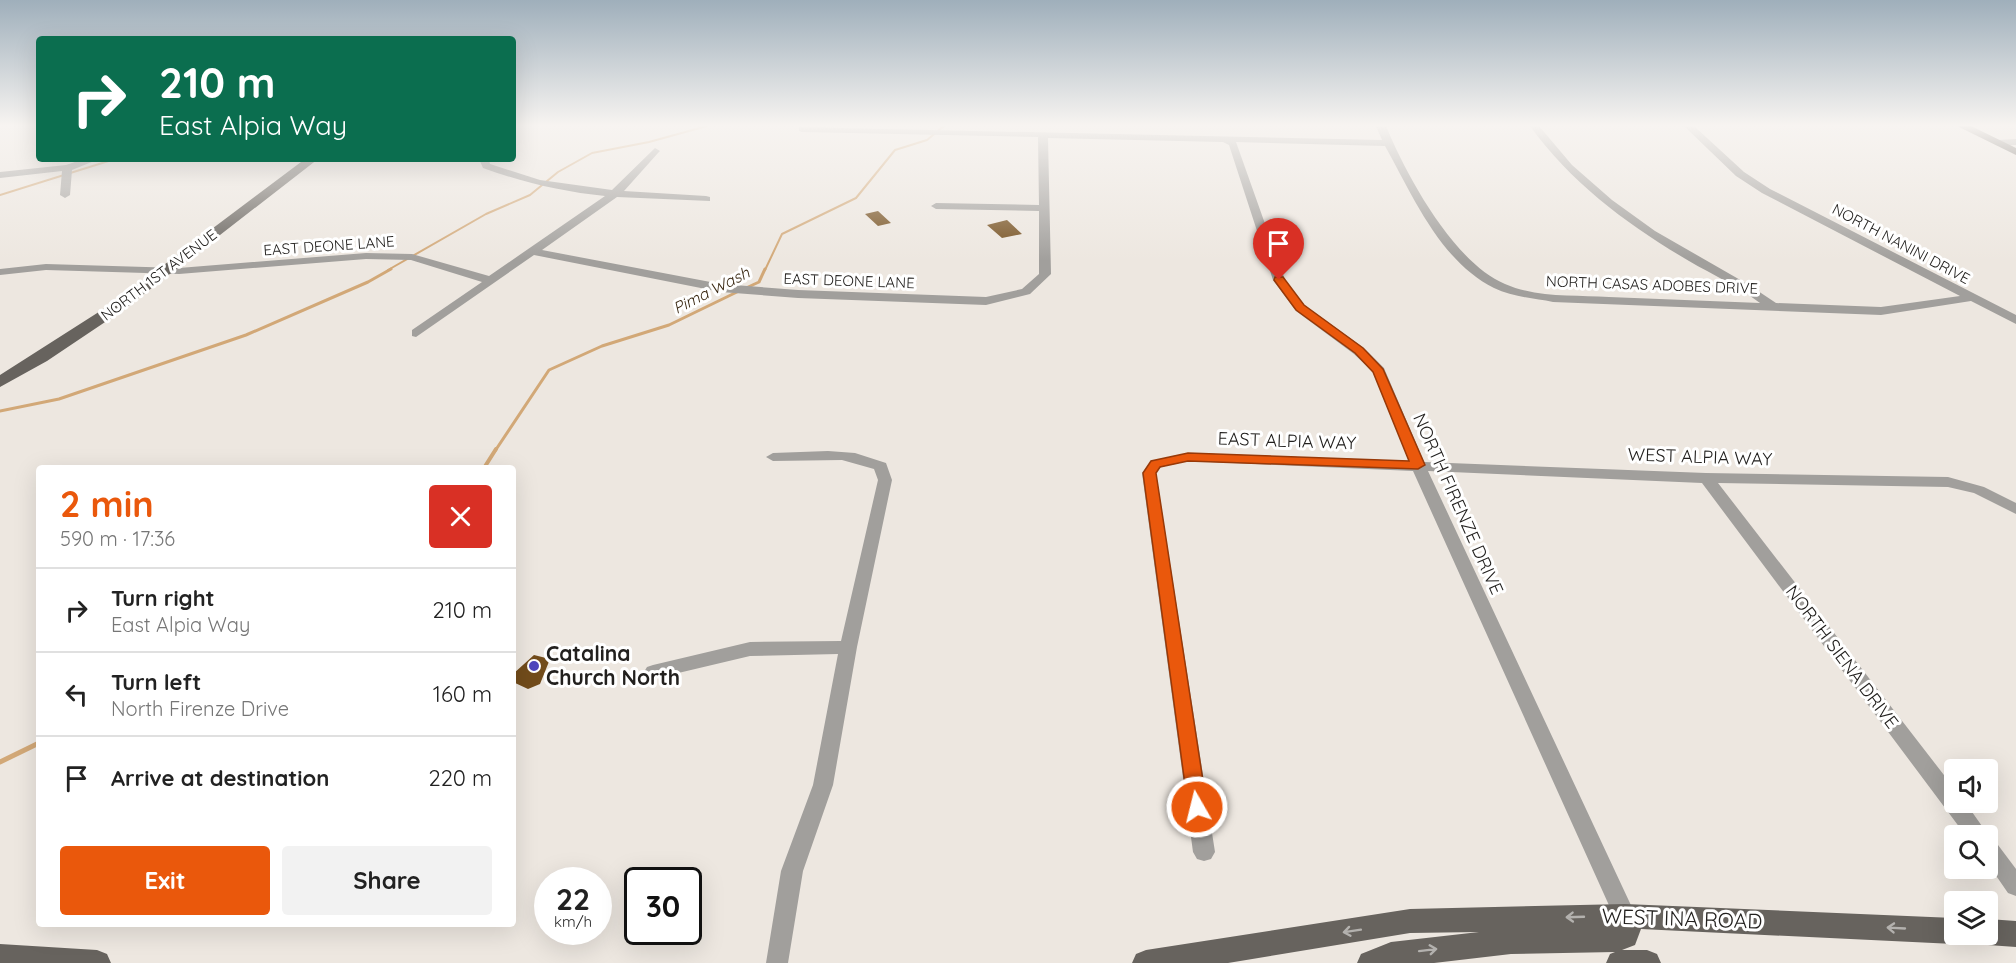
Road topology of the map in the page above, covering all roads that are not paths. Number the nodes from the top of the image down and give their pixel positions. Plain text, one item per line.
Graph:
1 (39, 171) edge
2 (67, 171) edge
3 (296, 171) edge
4 (498, 171) edge
5 (638, 171) edge
6 (1043, 171) edge
7 (1242, 171) edge
8 (1405, 171) edge
9 (1572, 171) edge
10 (1737, 171) edge
11 (0, 175) edge
12 (614, 194) junction
13 (65, 195) dead end
14 (706, 199) dead end
15 (936, 206) dead end
16 (1042, 208) junction
17 (535, 252) junction
18 (0, 272) edge
19 (165, 272) junction
20 (492, 281) junction
21 (1970, 298) junction
22 (1772, 306) junction
23 (2016, 320) edge
24 (416, 333) dead end
25 (0, 382) edge
26 (774, 457) dead end
27 (1418, 465) junction
28 (1706, 478) junction
29 (2016, 509) edge
30 (848, 647) junction
31 (652, 672) dead end
32 (1971, 825) edge
33 (1204, 852) dead end
34 (1998, 862) edge
35 (2016, 886) edge
36 (1625, 916) junction
37 (1944, 931) edge
38 (1998, 933) edge
39 (2016, 934) edge
40 (0, 957) edge
41 (97, 963) edge
42 (777, 963) edge
43 (1146, 963) edge
44 (1371, 963) edge
45 (1620, 963) edge
46 (1647, 963) edge

1 - 11 street
2 - 13 street
3 - 19 main road, NORTH 1ST AVENUE
4 - 12 street
5 - 12 street
6 - 16 street, EAST DEONE LANE
7 - 27 street, NORTH FIRENZE DRIVE
8 - 22 street, NORTH CASAS ADOBES DRIVE
9 - 22 street
10 - 21 street, NORTH NANINI DRIVE
12 - 14 street
12 - 17 street
15 - 16 street
16 - 17 street, EAST DEONE LANE
17 - 20 street
18 - 19 street, EAST DEONE LANE
19 - 20 street, EAST DEONE LANE
19 - 25 main road, NORTH 1ST AVENUE
20 - 24 street
21 - 22 street, NORTH CASAS ADOBES DRIVE
21 - 23 street, NORTH NANINI DRIVE
26 - 30 street
27 - 28 street, WEST ALPIA WAY
27 - 33 street, EAST ALPIA WAY
27 - 36 street, NORTH FIRENZE DRIVE
28 - 29 street, WEST ALPIA WAY
28 - 32 street, NORTH SIENA DRIVE
30 - 31 street
30 - 42 street
34 - 35 street
37 -> 36 main road, WEST INA ROAD
36 -> 43 main road, WEST INA ROAD
44 -> 36 main road
38 - 39 main road
40 - 41 main road
45 - 46 main road

